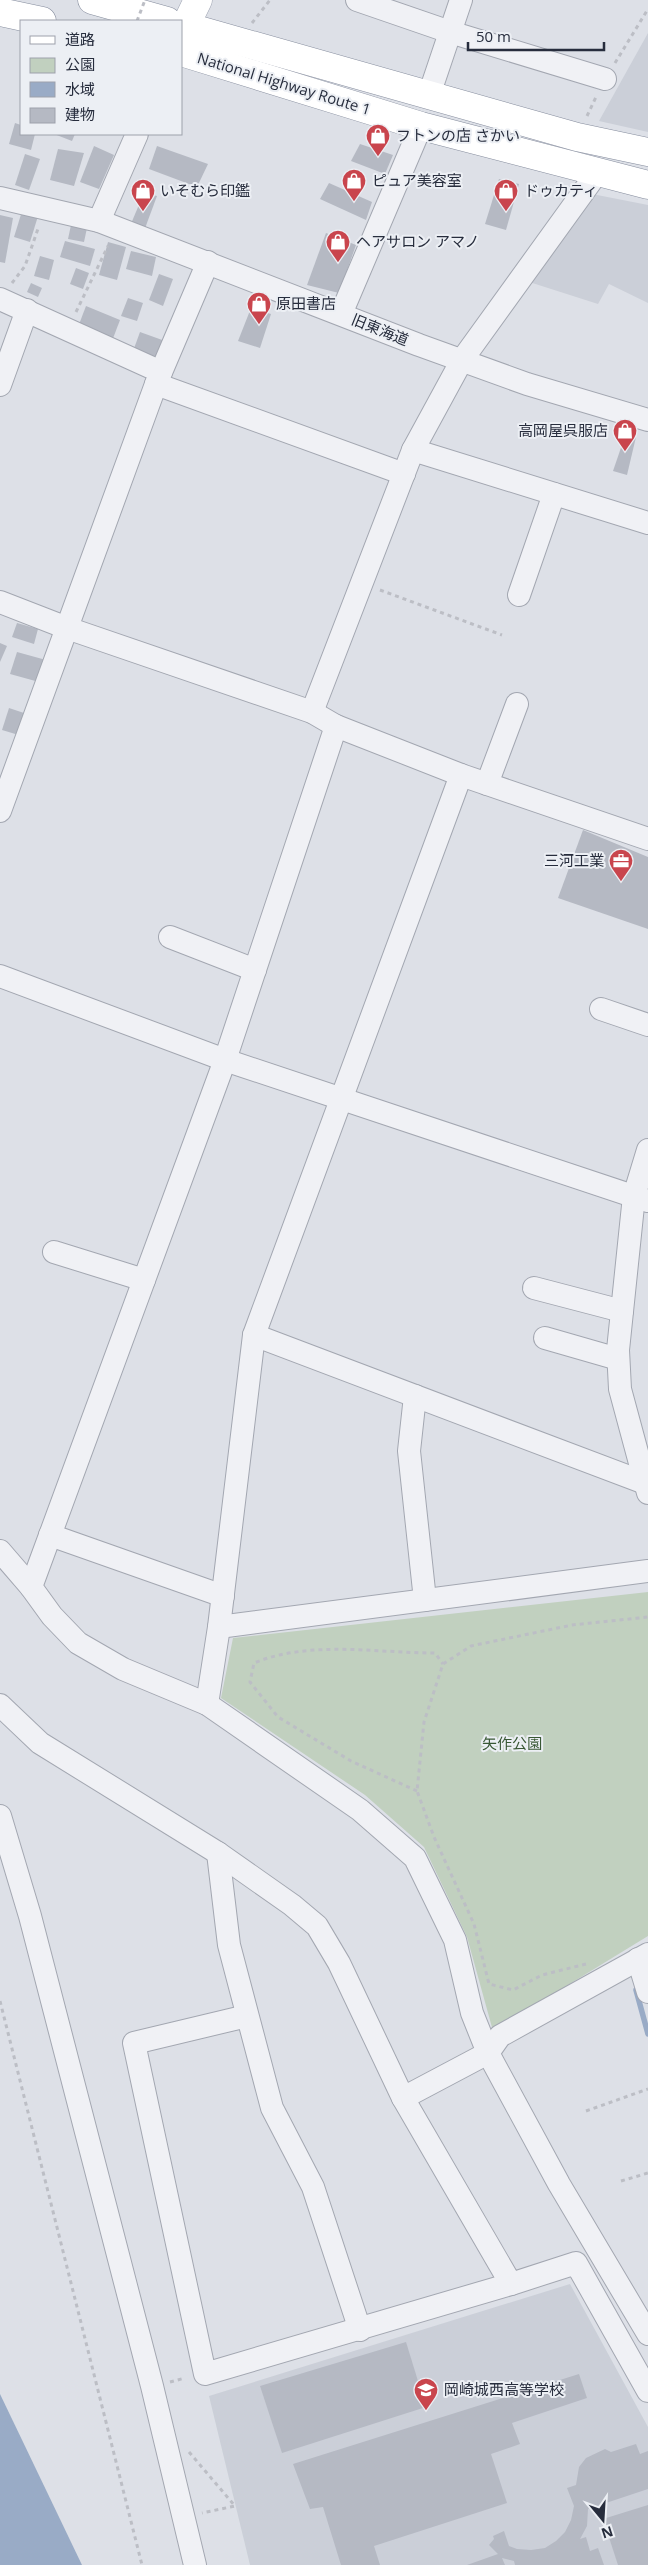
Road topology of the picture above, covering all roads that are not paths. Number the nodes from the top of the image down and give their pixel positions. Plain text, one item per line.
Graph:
1 (92, 0) edge
2 (198, 0) edge
3 (357, 0) edge
4 (461, 0) edge
5 (0, 12) edge
6 (37, 20) edge
7 (146, 20) edge
8 (182, 27) edge
9 (450, 32) junction
10 (182, 33) edge
11 (182, 33) edge
12 (605, 79) road end
13 (430, 95) junction
14 (421, 126) junction
15 (137, 135) edge
16 (648, 152) edge
17 (597, 173) junction
18 (648, 185) edge
19 (0, 198) edge
20 (107, 224) junction
21 (208, 262) junction
22 (3, 294) edge
23 (28, 310) junction
24 (341, 314) junction
25 (462, 360) junction
26 (158, 378) junction
27 (0, 385) edge
28 (648, 420) edge
29 (413, 450) junction
30 (404, 474) junction
31 (554, 494) junction
32 (648, 523) edge
33 (518, 595) dead end
34 (0, 602) edge
35 (67, 628) junction
36 (517, 704) dead end
37 (312, 712) junction
38 (336, 726) junction
39 (461, 775) junction
40 (487, 784) junction
41 (0, 811) edge
42 (648, 838) edge
43 (170, 937) dead end
44 (255, 970) junction
45 (0, 976) edge
46 (601, 1009) dead end
47 (648, 1025) edge
48 (225, 1060) junction
49 (341, 1099) junction
50 (648, 1150) edge
51 (641, 1199) edge
52 (54, 1252) dead end
53 (144, 1280) junction
54 (534, 1288) dead end
55 (622, 1310) junction
56 (254, 1335) junction
57 (545, 1338) dead end
58 (618, 1359) junction
59 (415, 1396) junction
60 (647, 1488) edge
61 (50, 1535) junction
62 (0, 1551) edge
63 (648, 1571) edge
64 (31, 1586) junction
65 (223, 1596) junction
66 (425, 1600) junction
67 (219, 1627) junction
68 (207, 1704) junction
69 (0, 1705) edge
70 (0, 1816) edge
71 (218, 1853) junction
72 (643, 1957) edge
73 (648, 1992) edge
74 (248, 2016) junction
75 (488, 2053) junction
76 (403, 2098) junction
77 (511, 2284) junction
78 (360, 2330) junction
79 (648, 2334) edge
80 (648, 2391) edge
81 (195, 2565) edge

1 - 7 main road, National Highway Route 1
2 - 8 main road
3 - 9 street
4 - 9 street
5 - 6 main road
9 - 12 street
9 - 13 street
10 - 13 main road, National Highway Route 1
11 - 14 main road, National Highway Route 1
13 - 16 main road, National Highway Route 1
14 - 17 main road, National Highway Route 1
14 - 24 street
15 - 20 street
17 - 18 main road, National Highway Route 1
17 - 25 street
19 - 20 street, 旧東海道
20 - 21 street, 旧東海道
21 - 24 street, 旧東海道
21 - 26 street
22 - 23 street
23 - 26 street
23 - 27 street
24 - 25 street, 旧東海道
25 - 28 street, 旧東海道
25 - 29 street
26 - 30 street
26 - 35 street
29 - 30 street
29 - 31 street
30 - 37 street
31 - 32 street
31 - 33 street
34 - 35 street
35 - 37 street
35 - 41 street
36 - 40 street
37 - 38 street
38 - 39 street
38 - 44 street
39 - 40 street
39 - 49 street
40 - 42 street
43 - 44 street
44 - 48 street
45 - 48 street
46 - 47 street
48 - 49 street
48 - 53 street
49 - 51 street
49 - 56 street
50 - 51 street
51 - 55 street
52 - 53 street
53 - 61 street
54 - 55 street
55 - 58 street
56 - 59 street
56 - 65 street
57 - 58 street
58 - 60 street
59 - 60 street
59 - 66 street
61 - 64 street
61 - 65 street
62 - 64 street
63 - 66 street
64 - 68 street
65 - 67 street
66 - 67 street
67 - 68 street
68 - 75 street
69 - 71 street
70 - 81 street
71 - 74 street
71 - 76 street
72 - 73 street
72 - 75 street
74 - 78 street
74 - 78 street
75 - 76 street
75 - 79 street
76 - 77 street
77 - 78 street
77 - 80 street

